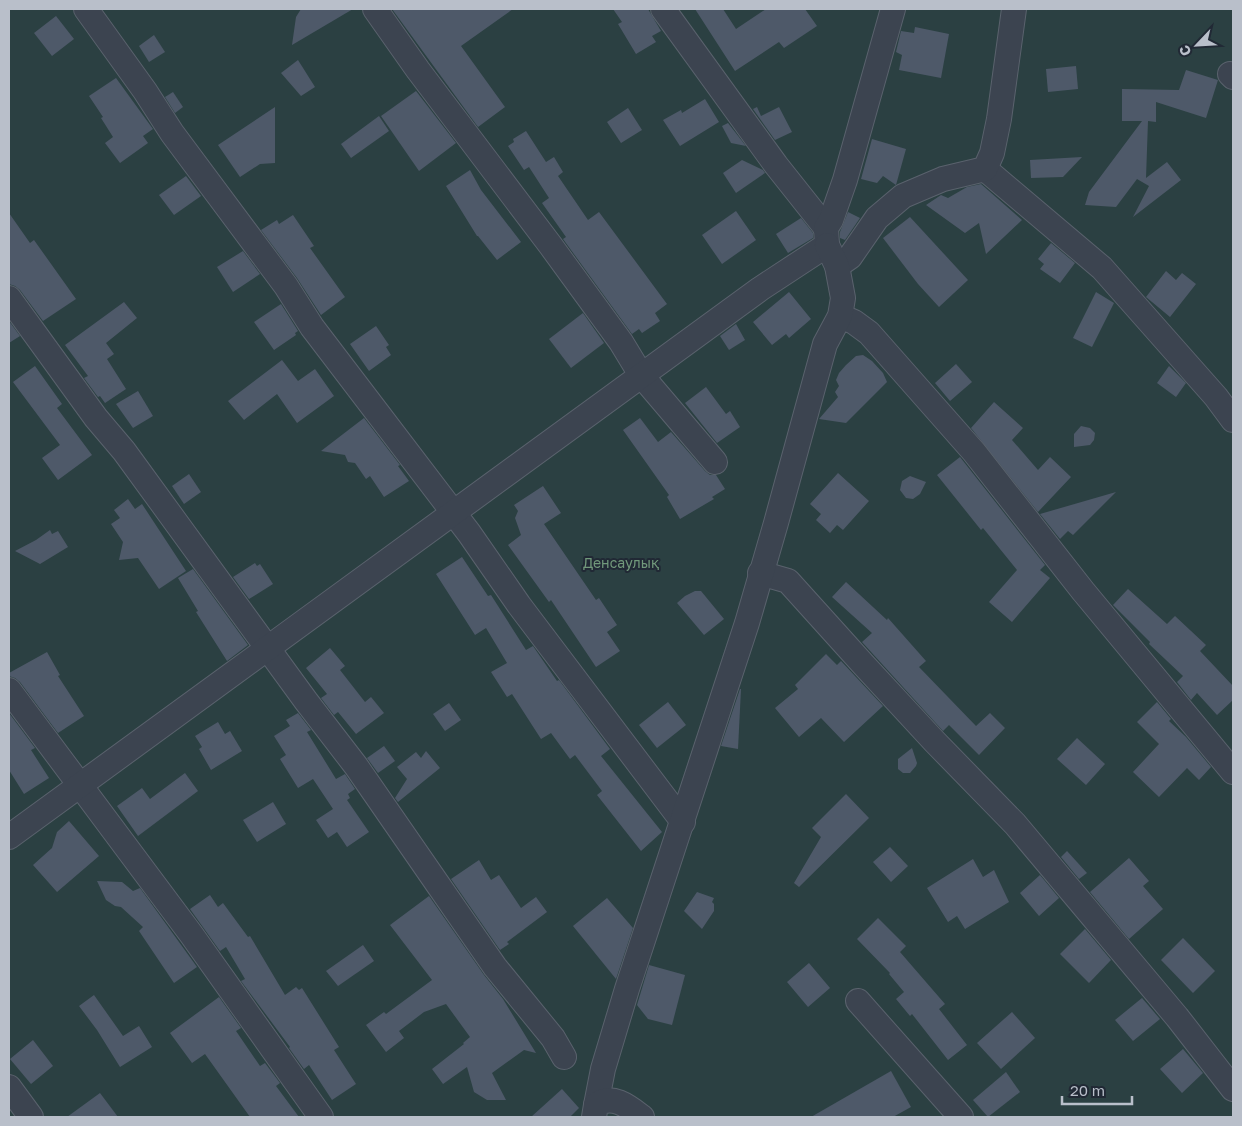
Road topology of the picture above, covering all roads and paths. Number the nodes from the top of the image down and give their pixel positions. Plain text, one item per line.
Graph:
1 (86, 9) edge
2 (375, 9) edge
3 (663, 9) edge
4 (893, 9) edge
5 (1014, 9) edge
6 (985, 169) junction
7 (830, 246) junction
8 (9, 298) edge
9 (840, 316) junction
10 (641, 376) junction
11 (1233, 420) edge
12 (715, 462) dead end
13 (453, 512) junction
14 (760, 573) junction
15 (266, 648) junction
16 (9, 690) edge
17 (1233, 772) edge
18 (80, 785) junction
19 (683, 822) junction
20 (9, 837) edge
21 (858, 1000) dead end
22 (564, 1057) dead end
23 (1232, 1086) edge
24 (9, 1087) edge
25 (595, 1111) edge
26 (31, 1117) edge
27 (322, 1117) edge
28 (642, 1117) edge
29 (961, 1117) edge

1 - 13 street
2 - 10 street
3 - 7 street
4 - 7 street
5 - 6 street
6 - 7 street
6 - 11 street
7 - 9 street
7 - 10 street
8 - 15 street
9 - 14 street
9 - 17 street
10 - 12 street
10 - 13 street
13 - 15 street
13 - 19 street
14 - 19 street
14 - 23 street
15 - 18 street
15 - 22 street
16 - 18 street
18 - 20 street
18 - 27 street
19 - 25 street
21 - 29 street
24 - 26 street
25 - 28 street

